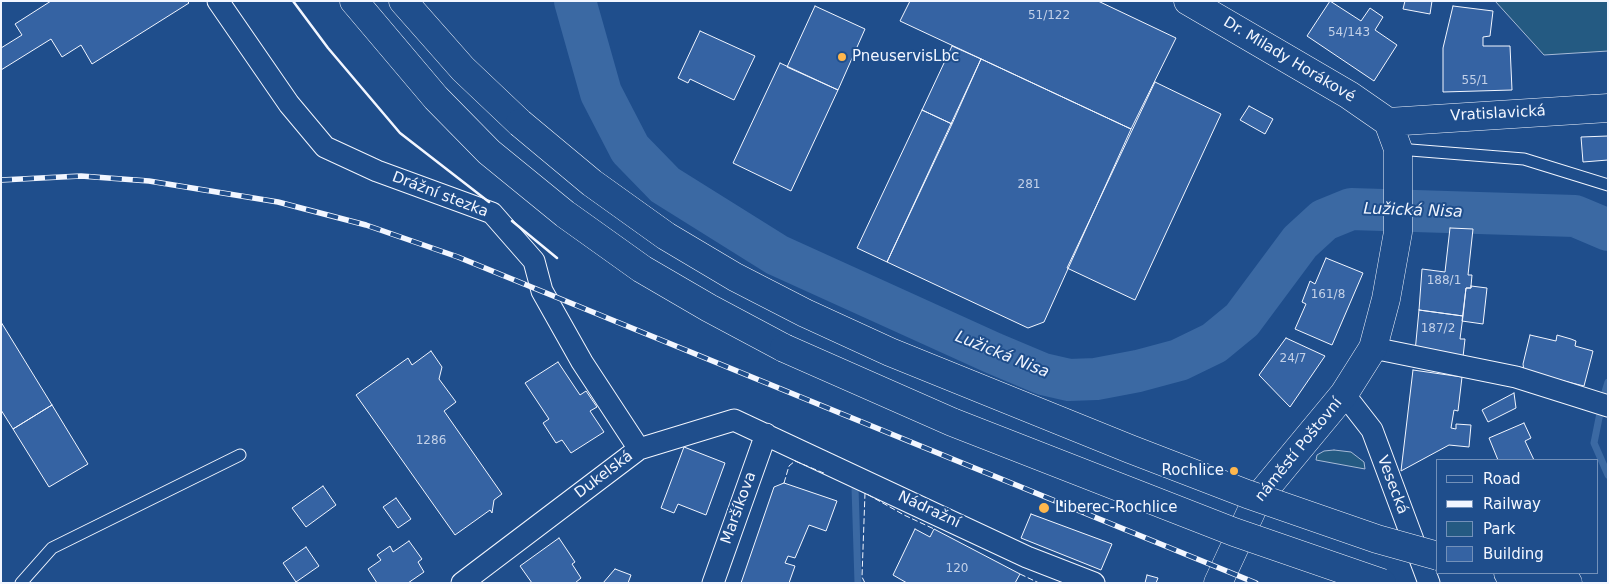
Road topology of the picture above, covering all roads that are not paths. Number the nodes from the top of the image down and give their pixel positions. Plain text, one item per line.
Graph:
1 (218, 1) edge
2 (354, 1) edge
3 (403, 1) edge
4 (1196, 3) edge
5 (1608, 108) edge
6 (1388, 122) junction
7 (1399, 161) junction
8 (1608, 185) edge
9 (1373, 348) junction
10 (1344, 394) junction
11 (1608, 406) edge
12 (766, 434) junction
13 (639, 449) junction
14 (240, 455) dead end
15 (1411, 537) junction
16 (1390, 546) dead end
17 (1436, 555) edge
18 (1514, 574) edge
19 (1556, 581) edge
20 (21, 583) edge
21 (462, 583) edge
22 (713, 583) edge
23 (1094, 583) edge
24 (1218, 583) edge
25 (1382, 583) edge
26 (1429, 583) edge

1 - 13 street, Drážní stezka
2 - 25 main road, bridge
3 - 17 main road, bridge
4 - 6 main road, Dr. Milady Horákové
5 - 6 main road, Vratislavická
6 - 7 main road, náměstí Poštovní
7 - 8 lane
7 - 9 main road, náměstí Poštovní
9 - 10 main road, náměstí Poštovní
9 - 11 street
10 - 15 street, Vesecká
10 - 24 main road, náměstí Poštovní
12 - 13 street, Dukelská
12 - 22 street, Maršíkova
12 - 23 street, Nádražní
13 - 21 street, Dukelská
14 - 20 lane
15 - 16 lane
15 - 26 street, Vesecká
18 - 19 main road

